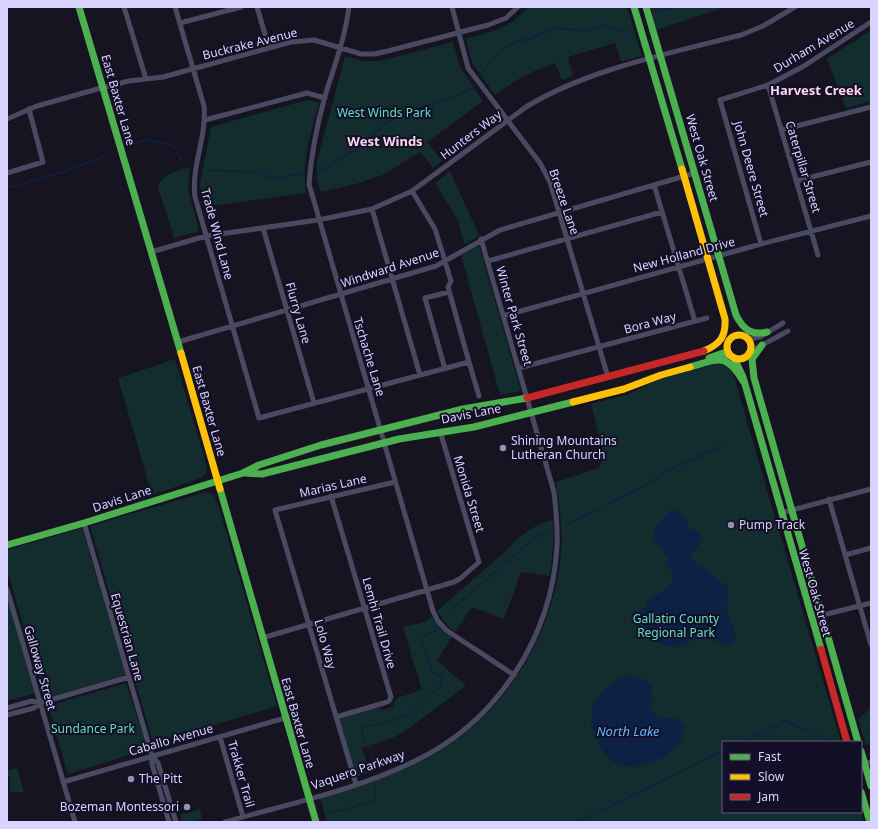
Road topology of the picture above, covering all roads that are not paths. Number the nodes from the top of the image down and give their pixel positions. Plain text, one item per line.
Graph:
1 (79, 7) edge
2 (124, 7) edge
3 (175, 7) edge
4 (241, 7) edge
5 (257, 7) edge
6 (349, 7) edge
7 (452, 7) edge
8 (518, 7) edge
9 (634, 7) edge
10 (646, 7) edge
11 (796, 7) edge
12 (871, 22) edge
13 (180, 23) junction
14 (458, 33) junction
15 (341, 47) junction
16 (269, 48) junction
17 (660, 56) junction
18 (650, 59) junction
19 (193, 69) junction
20 (146, 79) junction
21 (768, 85) junction
22 (102, 88) junction
23 (325, 98) junction
24 (720, 100) joint
25 (871, 107) edge
26 (29, 109) junction
27 (7, 119) edge
28 (205, 120) junction
29 (507, 120) junction
30 (781, 130) junction
31 (871, 162) edge
32 (7, 174) edge
33 (695, 174) junction
34 (684, 177) junction
35 (796, 181) junction
36 (654, 185) junction
37 (412, 191) junction
38 (372, 209) junction
39 (662, 212) junction
40 (558, 213) junction
41 (871, 216) edge
42 (318, 220) junction
43 (262, 228) junction
44 (812, 232) junction
45 (206, 236) junction
46 (566, 238) junction
47 (481, 239) junction
48 (761, 244) junction
49 (151, 252) junction
50 (818, 255) dead end
51 (718, 256) junction
52 (708, 259) junction
53 (445, 261) junction
54 (488, 262) junction
55 (679, 267) junction
56 (392, 278) junction
57 (449, 292) junction
58 (582, 293) junction
59 (340, 295) junction
60 (723, 309) junction
61 (287, 311) junction
62 (736, 315) junction
63 (503, 316) junction
64 (707, 318) dead end
65 (695, 321) junction
66 (783, 323) dead end
67 (232, 326) junction
68 (788, 331) dead end
69 (767, 332) junction
70 (747, 337) junction
71 (729, 340) junction
72 (178, 342) junction
73 (762, 345) junction
74 (599, 347) junction
75 (696, 354) junction
76 (750, 354) junction
77 (732, 357) junction
78 (469, 362) junction
79 (700, 363) junction
80 (519, 368) junction
81 (445, 369) junction
82 (420, 376) junction
83 (608, 377) junction
84 (743, 381) junction
85 (369, 389) junction
86 (758, 391) junction
87 (479, 396) dead end
88 (527, 398) junction
89 (314, 403) junction
90 (532, 413) junction
91 (381, 431) junction
92 (440, 431) junction
93 (384, 443) junction
94 (244, 473) junction
95 (218, 480) junction
96 (396, 482) junction
97 (871, 489) edge
98 (331, 496) junction
99 (829, 500) junction
100 (275, 510) joint
101 (793, 510) junction
102 (781, 513) junction
103 (84, 524) junction
104 (7, 545) edge
105 (871, 548) edge
106 (845, 555) junction
107 (427, 588) junction
108 (7, 590) edge
109 (871, 603) edge
110 (860, 606) junction
111 (364, 607) junction
112 (822, 616) junction
113 (811, 618) junction
114 (308, 624) junction
115 (262, 638) junction
116 (871, 645) edge
117 (514, 675) junction
118 (129, 677) junction
119 (40, 703) junction
120 (7, 708) edge
121 (7, 715) edge
122 (336, 717) junction
123 (285, 718) junction
124 (220, 737) junction
125 (847, 741) edge
126 (858, 741) edge
127 (862, 754) edge
128 (152, 756) junction
129 (866, 764) edge
130 (63, 782) junction
131 (356, 784) junction
132 (871, 786) edge
133 (862, 795) edge
134 (308, 798) junction
135 (244, 817) junction
136 (75, 822) edge
137 (169, 822) edge
138 (176, 822) edge
139 (225, 822) edge
140 (316, 822) edge
141 (870, 822) edge

1 - 22 main road, East Baxter Lane
2 - 20 street
3 - 13 street, Trade Wind Lane
4 - 13 street
5 - 16 street
6 - 15 street, Tschache Lane
7 - 14 street, Breeze Lane
8 - 14 street, Buckrake Avenue
9 - 18 main road, West Oak Street
10 - 17 main road, West Oak Street
11 - 17 street, Hunters Way
12 - 21 street, Durham Avenue
13 - 19 street, Trade Wind Lane
14 - 15 street, Buckrake Avenue
14 - 29 street, Breeze Lane
15 - 16 street, Buckrake Avenue
15 - 23 street, Tschache Lane
16 - 19 street, Buckrake Avenue
17 - 18 street, Hunters Way
17 - 33 main road, West Oak Street
18 - 29 street, Hunters Way
18 - 34 main road, West Oak Street
19 - 20 street, Buckrake Avenue
19 - 28 street, Trade Wind Lane
20 - 22 street, Buckrake Avenue
21 - 24 street, Durham Avenue
21 - 30 street, Caterpillar Street
22 - 26 street, Buckrake Avenue
22 - 49 main road, East Baxter Lane
23 - 28 street
23 - 42 street, Tschache Lane
24 - 48 street, John Deere Street
25 - 30 street
26 - 27 street, Buckrake Avenue
26 - 32 street
28 - 45 street, Trade Wind Lane
29 - 37 street, Hunters Way
29 - 40 street, Breeze Lane
30 - 35 street, Caterpillar Street
31 - 35 street
33 - 34 street, Windward Avenue
33 - 51 main road, West Oak Street
34 - 36 street, Windward Avenue
34 - 52 main road, West Oak Street
35 - 44 street, Caterpillar Street
36 - 39 street
36 - 40 street, Windward Avenue
37 - 38 street, Hunters Way
37 - 53 street
38 - 42 street, Hunters Way
38 - 56 street
39 - 46 street
39 - 55 street
40 - 46 street, Breeze Lane
40 - 47 street, Windward Avenue
41 - 44 street, New Holland Drive
42 - 43 street, Hunters Way
42 - 59 street, Tschache Lane
43 - 45 street, Hunters Way
43 - 61 street, Flurry Lane
44 - 48 street, New Holland Drive
44 - 50 street, Caterpillar Street
45 - 49 street, Hunters Way
45 - 67 street, Trade Wind Lane
46 - 54 street
46 - 58 street, Breeze Lane
47 - 53 street, Windward Avenue
47 - 54 street, Winter Park Street
48 - 51 street, New Holland Drive
49 - 72 main road, East Baxter Lane
51 - 52 street, New Holland Drive
51 - 62 main road, West Oak Street
52 - 55 street, New Holland Drive
52 - 60 main road, West Oak Street
53 - 56 street, Windward Avenue
53 - 57 street
54 - 63 street, Winter Park Street
55 - 58 street, New Holland Drive
55 - 65 street
56 - 59 street, Windward Avenue
56 - 82 street
57 - 78 street
57 - 81 street
58 - 63 street, New Holland Drive
58 - 74 street, Breeze Lane
59 - 61 street, Windward Avenue
59 - 85 street, Tschache Lane
60 - 71 main road
60 - 75 main road
61 - 67 street, Windward Avenue
61 - 89 street, Flurry Lane
62 - 69 main road
62 - 70 main road
63 - 80 street, Winter Park Street
64 - 65 street, Bora Way
65 - 74 street, Bora Way
66 - 69 street
67 - 72 street, Windward Avenue
67 - 89 street, Trade Wind Lane
68 - 73 street
69 - 70 street
70 - 71 main road
70 - 76 main road
71 - 75 main road
71 - 77 main road
72 - 95 main road, East Baxter Lane
73 - 76 street
73 - 86 main road
74 - 80 street, Bora Way
74 - 83 street, Breeze Lane
75 - 83 main road, Davis Lane
76 - 77 main road
76 - 86 main road
77 - 79 main road
77 - 84 main road
78 - 81 street
78 - 87 street
79 - 84 main road
79 - 90 main road, Davis Lane
80 - 88 street, Winter Park Street
81 - 82 street
82 - 85 street
83 - 88 main road, Davis Lane
84 - 102 main road, West Oak Street
85 - 89 street
85 - 91 street, Tschache Lane
86 - 101 main road, West Oak Street
88 - 90 street, Vaquero Parkway
88 - 91 main road, Davis Lane
90 - 92 main road, Davis Lane
90 - 117 street, Vaquero Parkway
91 - 93 street, Tschache Lane
91 - 94 main road, Davis Lane
92 - 93 main road, Davis Lane
92 - 107 street, Monida Street
93 - 94 main road, Davis Lane
93 - 96 street, Tschache Lane
94 - 95 main road, Davis Lane
95 - 103 main road, Davis Lane
95 - 115 main road, East Baxter Lane
96 - 98 street, Marias Lane
96 - 107 street, Tschache Lane
97 - 99 street
98 - 100 street, Marias Lane
98 - 111 street, Lemhi Trail Drive
99 - 101 street
99 - 106 street
100 - 114 street, Lolo Way
101 - 102 street
101 - 112 main road, West Oak Street
102 - 113 main road, West Oak Street
103 - 104 main road, Davis Lane
103 - 118 street, Equestrian Lane
105 - 106 street
106 - 110 street
107 - 111 street
107 - 117 street, Tschache Lane
108 - 119 street, Galloway Street
109 - 110 street
110 - 112 street
110 - 116 street
111 - 114 street
111 - 122 street, Lemhi Trail Drive
112 - 113 street
112 - 126 main road, West Oak Street
113 - 125 main road, West Oak Street
114 - 115 street
114 - 122 street, Lolo Way
115 - 123 main road, East Baxter Lane
117 - 131 street, Vaquero Parkway
118 - 119 street
118 - 128 street, Equestrian Lane
119 - 120 street
119 - 121 street
119 - 130 street, Galloway Street
122 - 131 street, Lolo Way
123 - 124 street, Caballo Avenue
123 - 134 main road, East Baxter Lane
124 - 128 street, Caballo Avenue
124 - 135 street, Trakker Trail
127 - 129 main road
128 - 130 street, Caballo Avenue
128 - 137 street, Equestrian Lane
128 - 138 street, Equestrian Lane
129 - 132 main road
130 - 136 street, Galloway Street
131 - 134 street, Vaquero Parkway
133 - 141 main road
134 - 135 street, Vaquero Parkway
134 - 140 main road, East Baxter Lane
135 - 139 street, Vaquero Parkway

